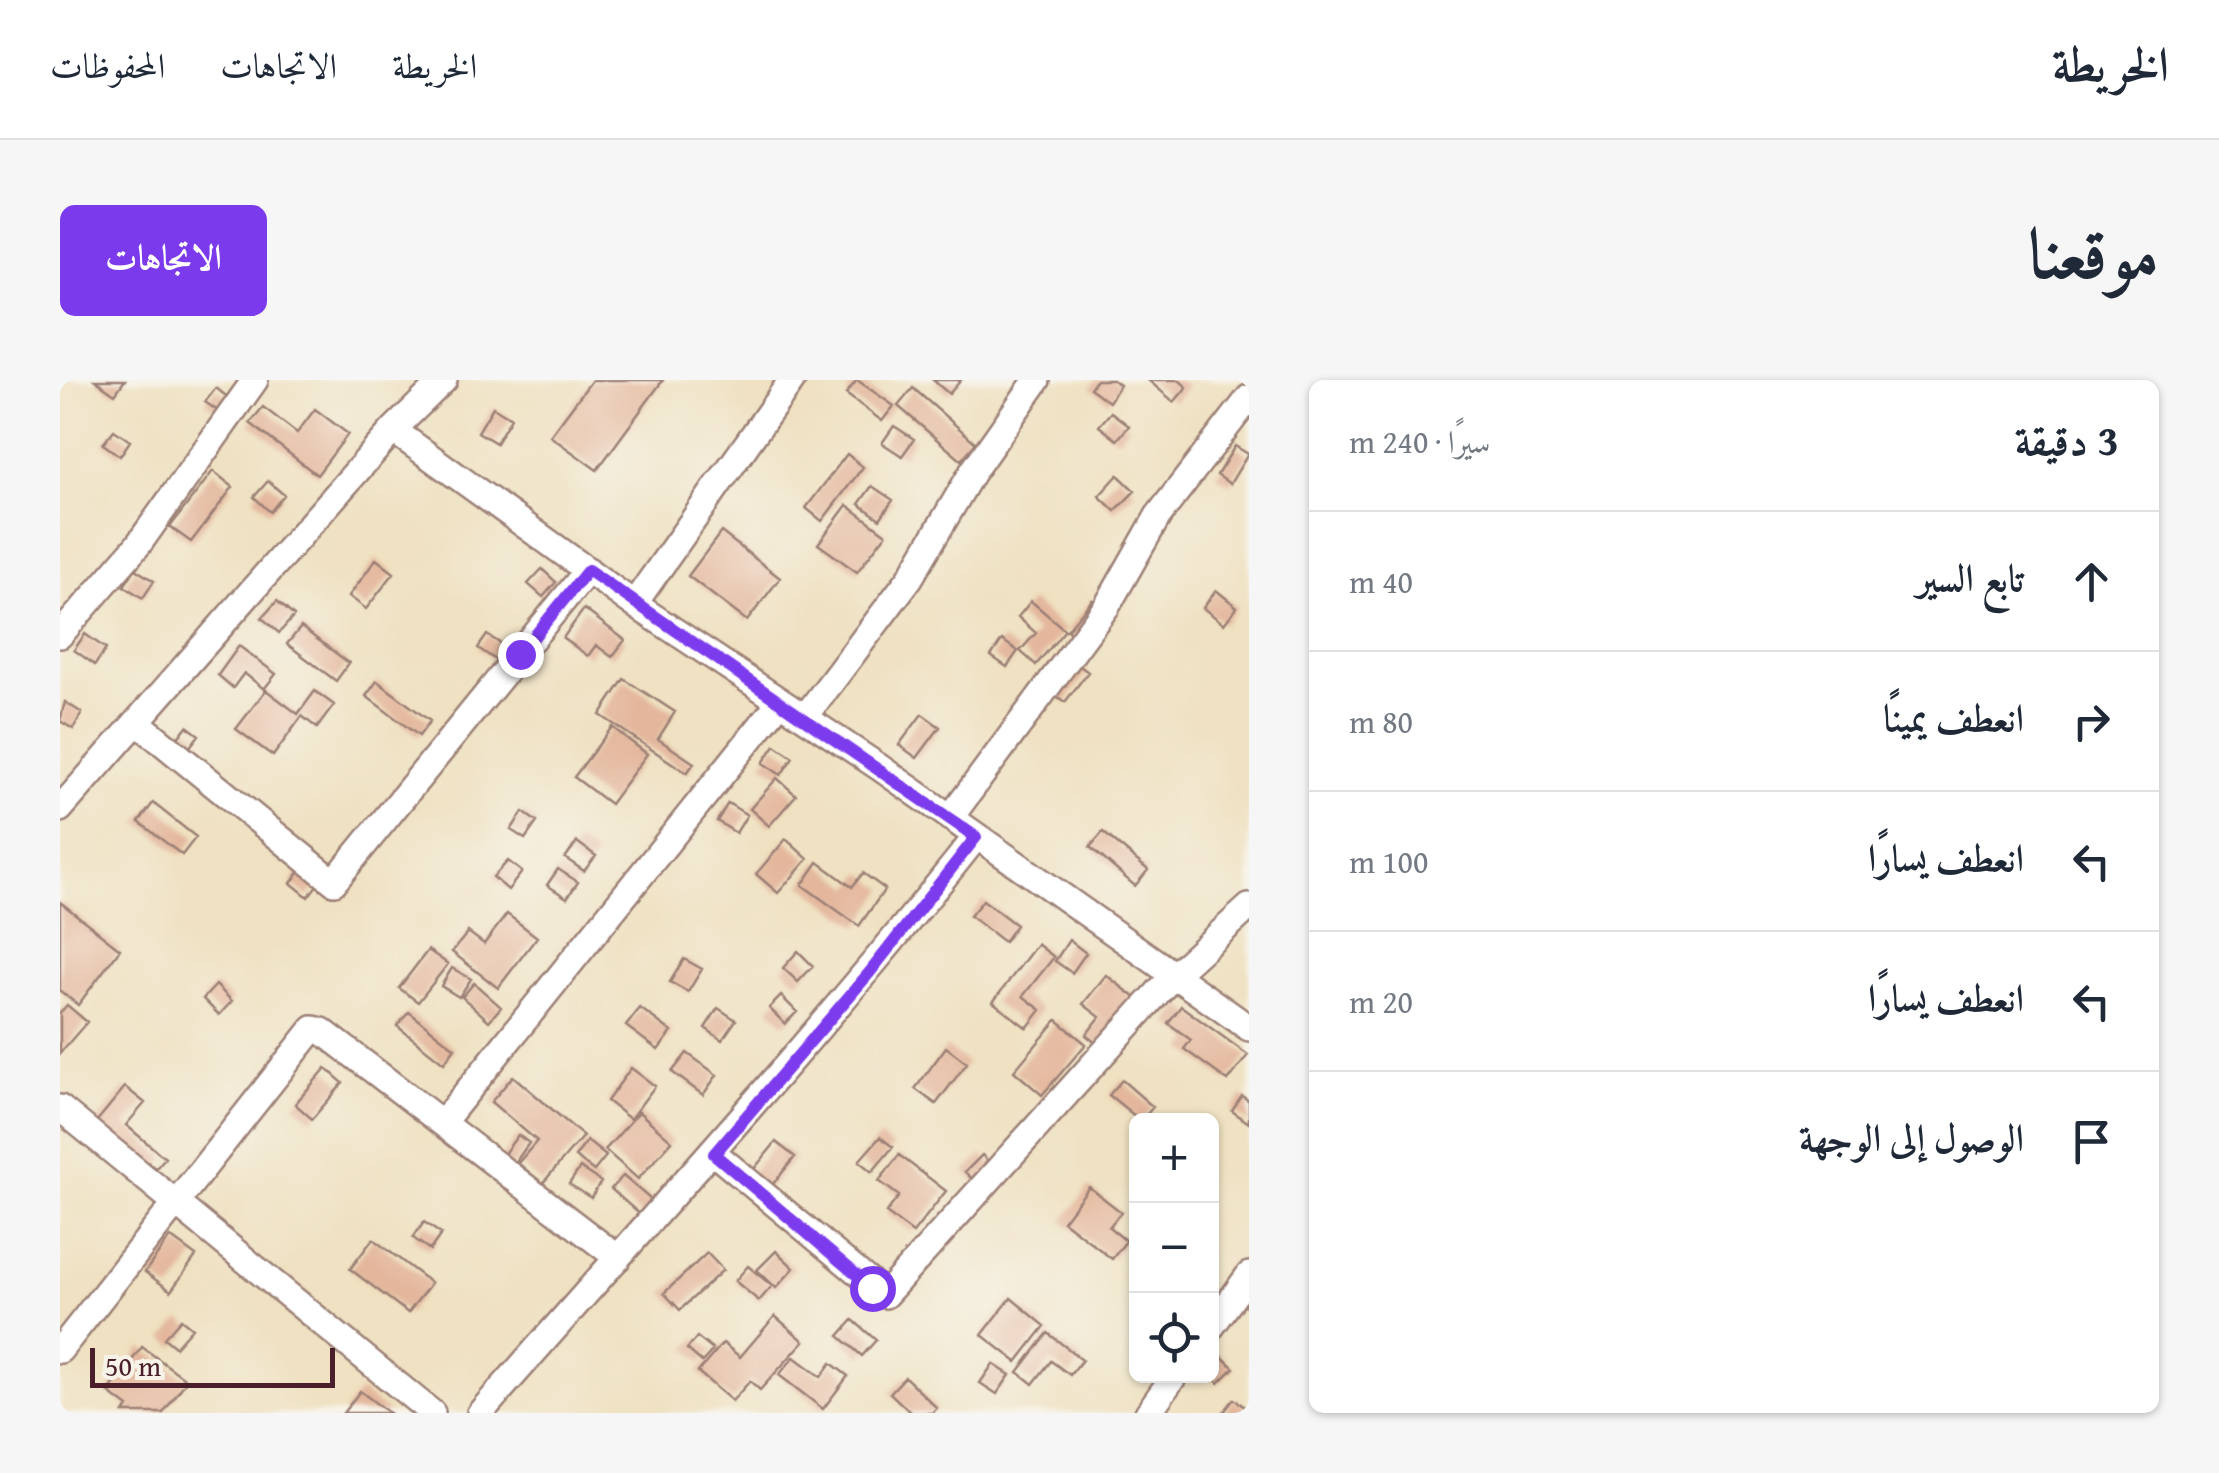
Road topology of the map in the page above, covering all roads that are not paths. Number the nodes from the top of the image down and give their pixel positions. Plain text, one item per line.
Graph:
1 (255, 380) edge
2 (444, 380) edge
3 (792, 380) edge
4 (1037, 380) edge
5 (1249, 398) edge
6 (393, 430) junction
7 (588, 570) junction
8 (634, 604) junction
9 (60, 635) edge
10 (780, 702) junction
11 (805, 717) junction
12 (137, 722) junction
13 (60, 808) edge
14 (950, 818) junction
15 (976, 837) junction
16 (1249, 907) edge
17 (1172, 977) junction
18 (1249, 1028) edge
19 (60, 1108) edge
20 (442, 1122) junction
21 (714, 1154) junction
22 (174, 1202) junction
23 (618, 1258) junction
24 (1249, 1275) edge
25 (1219, 1316) edge
26 (60, 1350) edge
27 (1169, 1383) edge
28 (432, 1413) edge
29 (480, 1413) edge
30 (1148, 1413) edge

1 - 9 street
2 - 6 street
3 - 8 street
4 - 11 street
5 - 14 street
6 - 7 street
6 - 12 street
7 - 8 street
7 - 12 street
8 - 10 street
10 - 11 street
10 - 20 street
11 - 14 street
12 - 13 street
14 - 15 street
15 - 17 street
15 - 21 street
16 - 17 street
17 - 18 street
17 - 21 street
19 - 22 street
20 - 22 street
20 - 23 street
21 - 23 street
22 - 26 street
22 - 28 street
23 - 29 street
24 - 25 street
27 - 30 street

